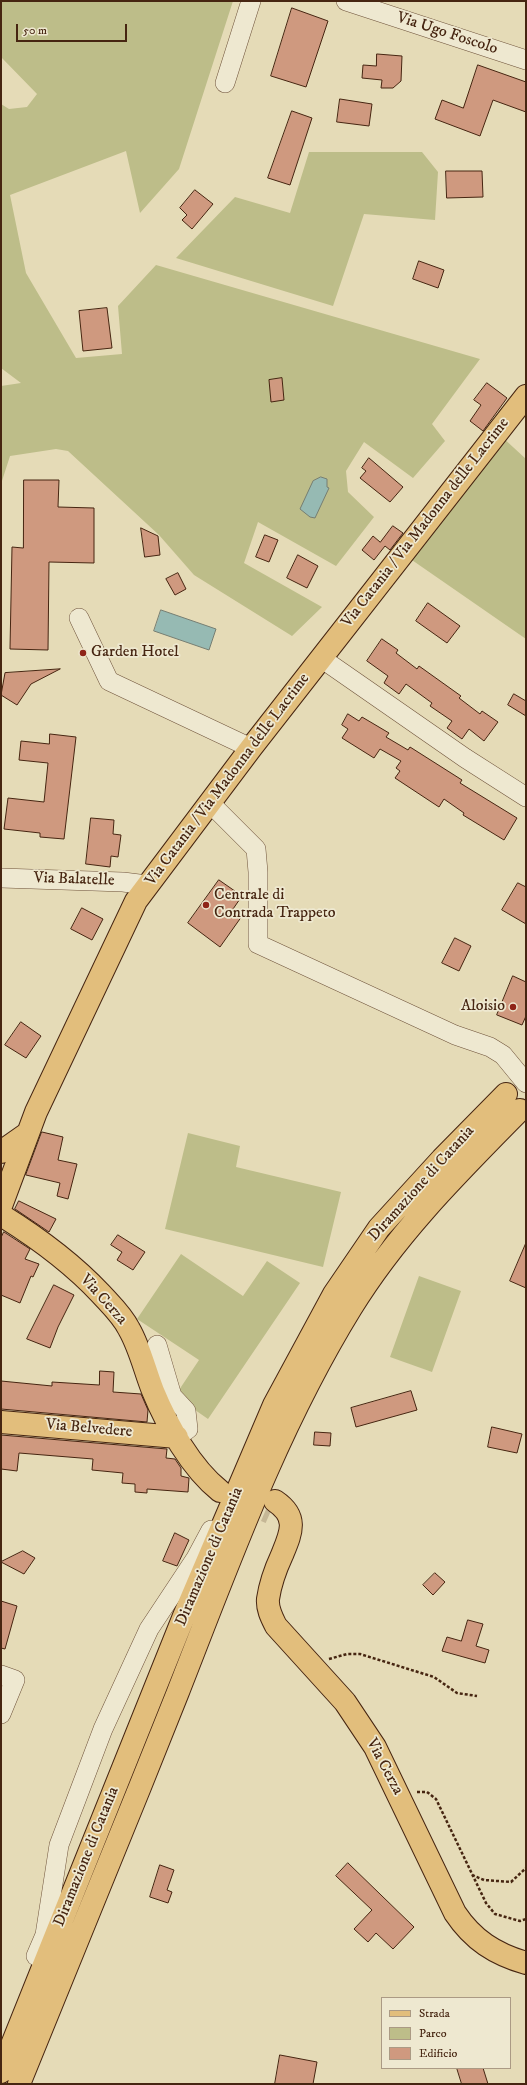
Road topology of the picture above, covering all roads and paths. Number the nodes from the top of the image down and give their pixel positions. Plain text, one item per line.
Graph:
1 (251, 1) edge
2 (346, 1) edge
3 (526, 60) edge
4 (224, 83) dead end
5 (526, 396) edge
6 (79, 618) dead end
7 (321, 658) junction
8 (251, 748) junction
9 (526, 797) edge
10 (211, 804) junction
11 (1, 878) edge
12 (146, 885) junction
13 (526, 1083) edge
14 (506, 1094) dead end
15 (520, 1110) dead end
16 (28, 1133) junction
17 (1, 1152) edge
18 (3, 1191) edge
19 (1, 1215) edge
20 (157, 1345) dead end
21 (274, 1405) junction
22 (1, 1422) edge
23 (177, 1437) junction
24 (223, 1486) tunnel mouth
25 (273, 1507) dead end
26 (314, 1669) junction
27 (1, 1675) edge
28 (477, 1696) dead end
29 (1, 1714) edge
30 (398, 1795) junction
31 (526, 1868) edge
32 (472, 1875) junction
33 (526, 1919) edge
34 (526, 1963) edge
35 (1, 2045) edge
36 (1, 2072) edge
37 (19, 2084) edge

1 - 4 street
2 - 3 street, Via Ugo Foscolo
5 - 7 main road, Via Catania / Via Madonna delle Lacrime
6 - 8 street
7 - 8 main road, Via Catania / Via Madonna delle Lacrime
7 - 9 street
8 - 10 main road, Via Catania / Via Madonna delle Lacrime
10 - 12 main road, Via Catania / Via Madonna delle Lacrime
10 - 13 street
11 - 12 street, Via Balatelle
12 - 16 main road, Via Catania / Via Madonna delle Lacrime
14 - 21 main road, Diramazione di Catania
15 - 37 main road, Diramazione di Catania
16 - 17 main road
16 - 18 main road, Via Catania / Via Madonna delle Lacrime
19 - 23 main road, Via Cerza
20 - 23 street
21 - 35 street
21 - 36 main road, Diramazione di Catania
22 - 23 main road, Via Belvedere
23 - 24 main road, Via Cerza
25 - 26 main road, Via Cerza
26 - 28 path
26 - 30 main road, Via Cerza
27 - 29 street
30 - 32 path
30 - 34 main road, Via Cerza
31 - 32 path
32 - 33 path

